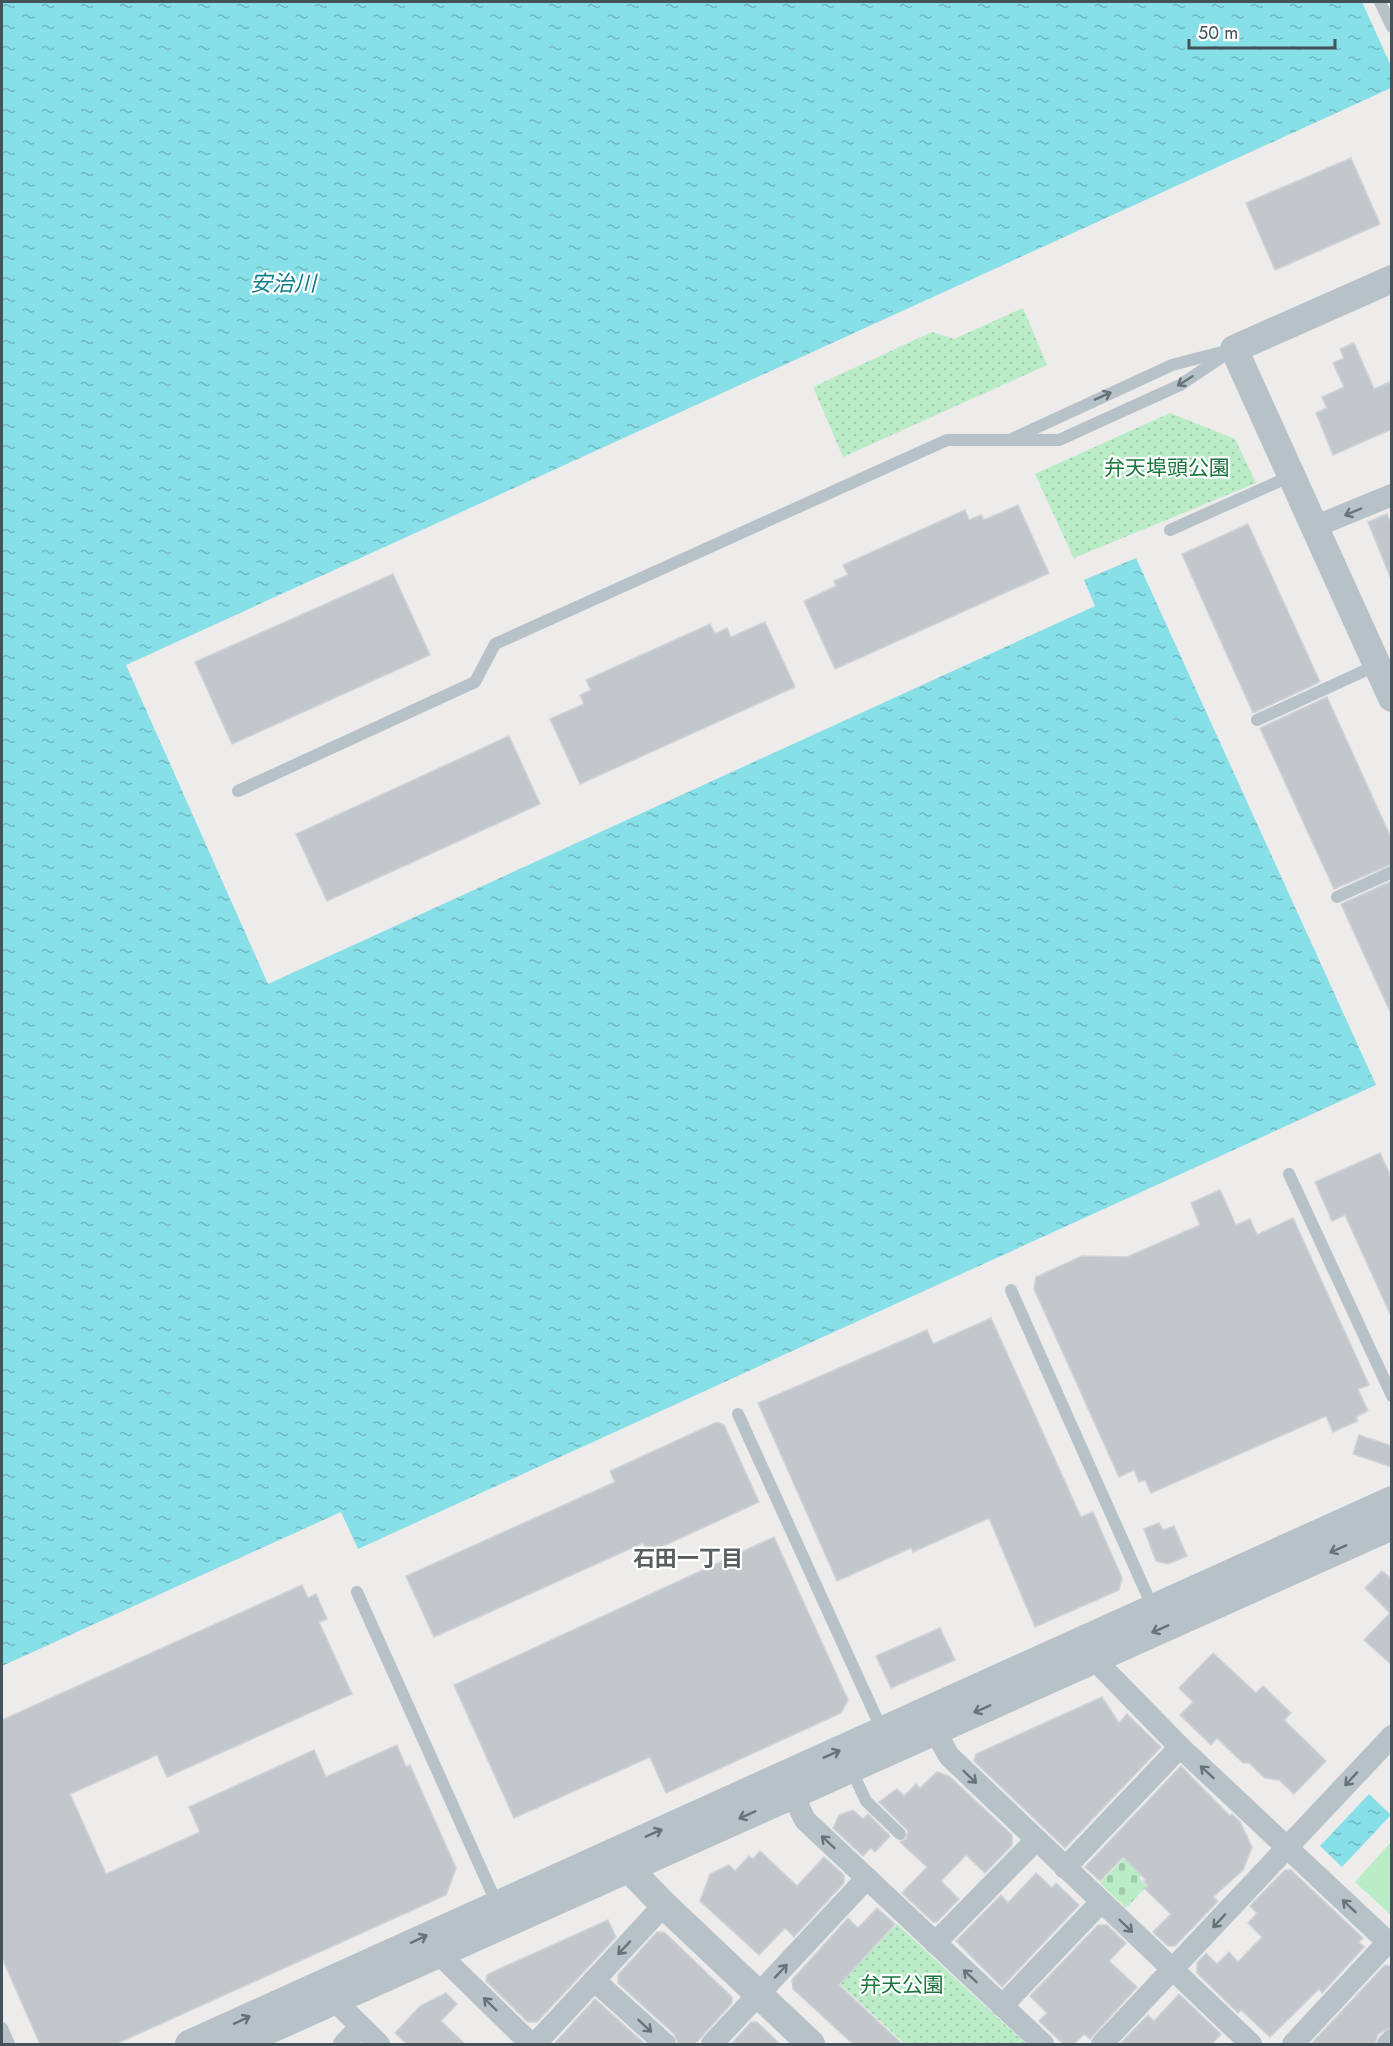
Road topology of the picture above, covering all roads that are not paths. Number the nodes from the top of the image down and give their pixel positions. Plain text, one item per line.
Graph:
1 (1380, 2) edge
2 (1392, 27) edge
3 (1392, 279) edge
4 (1234, 349) junction
5 (1011, 440) junction
6 (1291, 476) junction
7 (1392, 495) edge
8 (1314, 527) junction
9 (1170, 530) dead end
10 (1386, 679) edge
11 (1257, 720) dead end
12 (238, 791) dead end
13 (1392, 872) edge
14 (1337, 897) dead end
15 (1289, 1174) dead end
16 (1011, 1290) dead end
17 (1392, 1396) edge
18 (738, 1414) dead end
19 (1392, 1500) edge
20 (1392, 1526) edge
21 (357, 1592) dead end
22 (1154, 1609) junction
23 (1094, 1659) junction
24 (883, 1731) junction
25 (934, 1731) junction
26 (1392, 1736) edge
27 (1180, 1747) junction
28 (851, 1769) junction
29 (793, 1795) junction
30 (900, 1834) dead end
31 (1036, 1839) junction
32 (1287, 1848) junction
33 (624, 1859) junction
34 (1065, 1868) junction
35 (867, 1878) junction
36 (1101, 1902) junction
37 (497, 1904) junction
38 (664, 1905) junction
39 (935, 1943) junction
40 (1390, 1944) edge
41 (439, 1954) junction
42 (1173, 1971) junction
43 (594, 1980) junction
44 (759, 1995) junction
45 (335, 2001) junction
46 (1002, 2006) junction
47 (360, 2027) junction
48 (2, 2028) edge
49 (1392, 2040) edge
50 (1240, 2041) edge
51 (9, 2044) edge
52 (189, 2044) edge
53 (238, 2044) edge
54 (344, 2044) edge
55 (379, 2044) edge
56 (533, 2044) edge
57 (665, 2044) edge
58 (712, 2044) edge
59 (811, 2044) edge
60 (1043, 2044) edge
61 (1102, 2044) edge
62 (1293, 2044) edge
63 (1388, 2044) edge

1 - 2 lane
3 - 4 street
5 -> 4 lane
4 -> 5 lane
4 - 6 street
5 - 12 lane
6 - 8 street
6 - 9 lane
7 -> 8 street
8 - 10 street
10 - 11 lane
13 - 14 lane
15 - 17 lane
16 - 22 lane
18 - 24 lane
19 - 22 street
20 -> 23 street
21 - 37 lane
22 - 24 street
23 -> 25 street
23 - 27 street
33 -> 24 street
25 - 28 street
25 -> 31 street
26 -> 32 street
32 -> 27 street
27 - 34 street
28 - 29 street
28 - 30 lane
29 -> 33 street
35 -> 29 street
31 - 34 street
31 - 39 street
40 -> 32 street
32 -> 42 street
33 - 37 street
33 - 38 street
33 - 41 street
34 - 36 street
35 - 39 street
44 -> 35 street
36 -> 42 street
36 - 46 street
52 -> 37 street
38 -> 43 street
38 - 44 street
46 -> 39 street
40 - 62 street
41 - 45 street
56 -> 41 street
42 - 50 street
42 - 61 street
43 - 56 street
43 -> 57 street
44 - 58 street
44 - 59 street
45 - 47 street
45 - 53 street
46 - 60 street
47 - 54 street
47 - 55 street
48 - 51 lane
49 - 63 street

